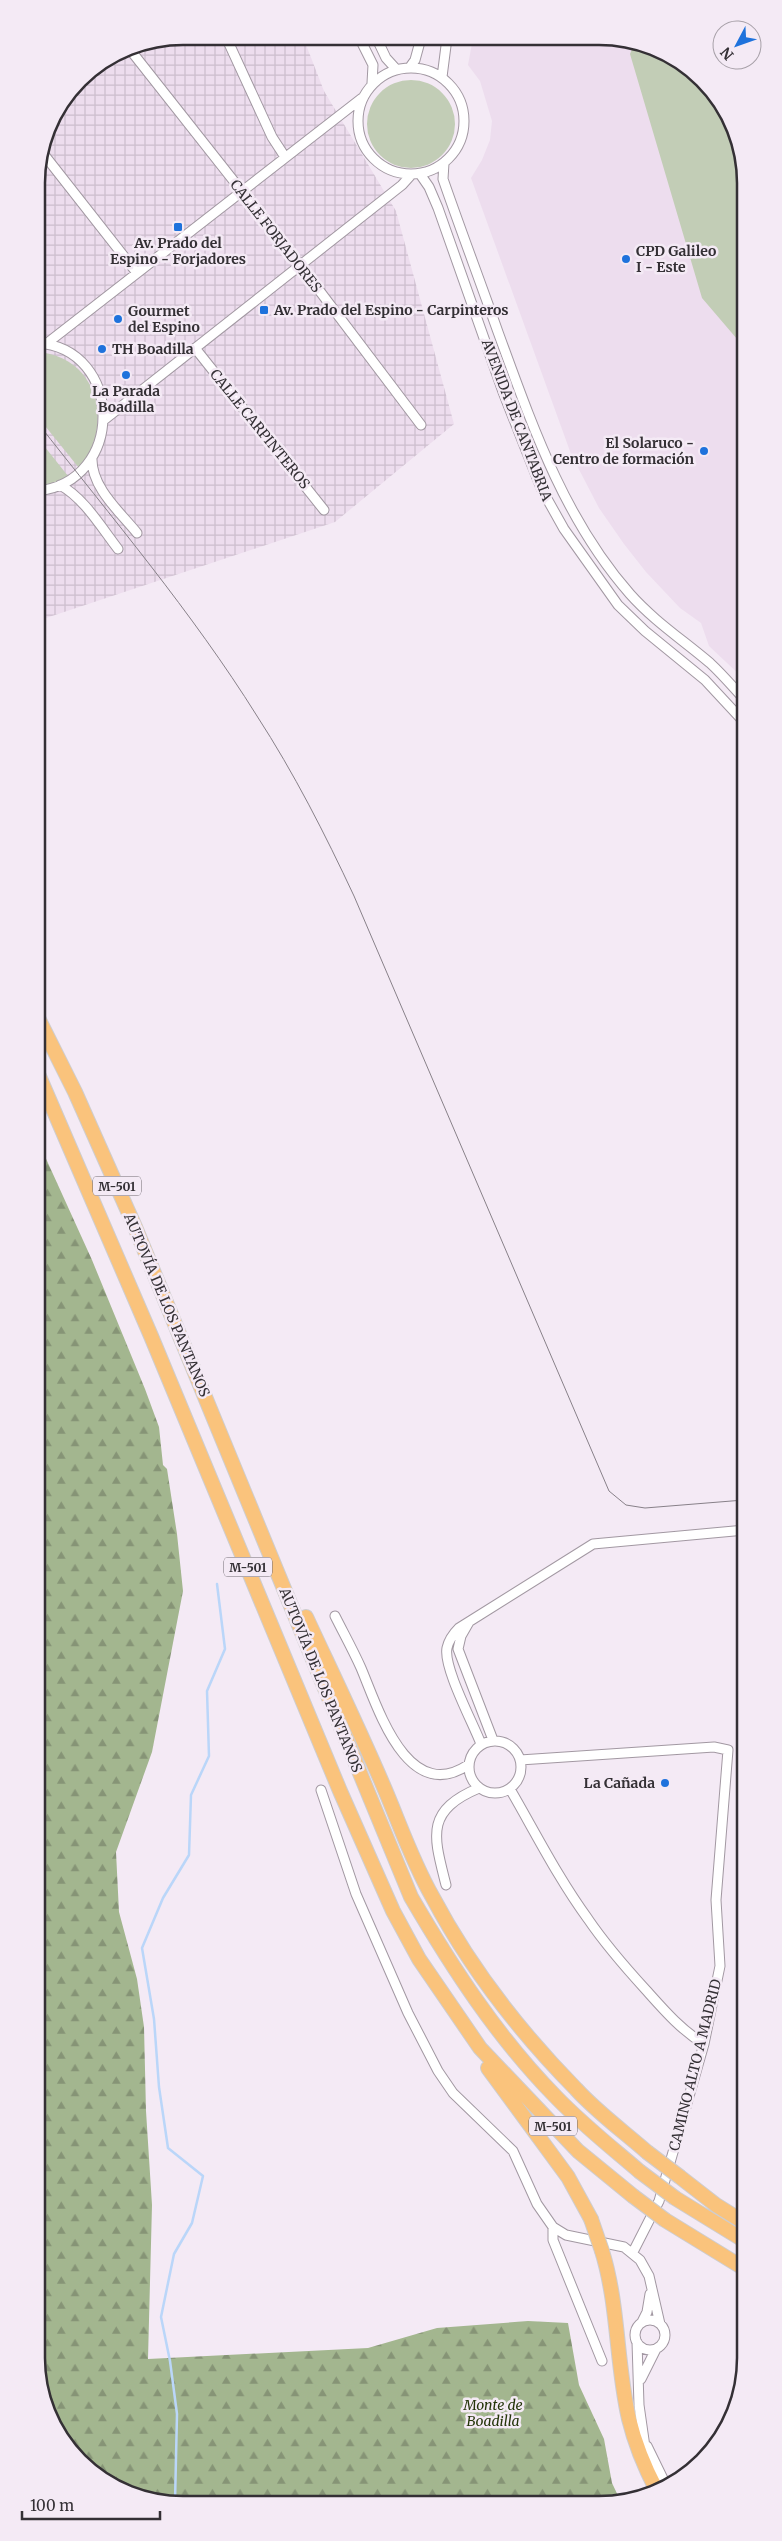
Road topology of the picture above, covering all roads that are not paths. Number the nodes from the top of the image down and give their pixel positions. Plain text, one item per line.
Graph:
1 (230, 45) edge
2 (363, 45) edge
3 (380, 45) edge
4 (419, 45) edge
5 (446, 45) edge
6 (134, 54) edge
7 (410, 67) junction
8 (396, 69) junction
9 (442, 77) junction
10 (372, 83) junction
11 (362, 98) junction
12 (285, 156) junction
13 (47, 159) edge
14 (444, 163) junction
15 (416, 174) junction
16 (241, 191) junction
17 (300, 265) junction
18 (137, 274) junction
19 (45, 340) edge
20 (45, 345) edge
21 (195, 348) junction
22 (104, 420) junction
23 (421, 425) dead end
24 (92, 458) junction
25 (60, 485) junction
26 (45, 489) edge
27 (324, 510) dead end
28 (137, 533) dead end
29 (118, 549) dead end
30 (737, 691) edge
31 (737, 714) edge
32 (45, 1030) edge
33 (45, 1090) edge
34 (737, 1531) edge
35 (275, 1561) junction
36 (335, 1616) dead end
37 (470, 1622) junction
38 (493, 1740) junction
39 (480, 1744) junction
40 (520, 1760) junction
41 (468, 1765) junction
42 (479, 1788) junction
43 (510, 1789) junction
44 (322, 1790) dead end
45 (446, 1885) dead end
46 (704, 2044) junction
47 (480, 2048) junction
48 (680, 2177) junction
49 (737, 2210) edge
50 (737, 2218) edge
51 (553, 2227) junction
52 (737, 2236) edge
53 (633, 2252) junction
54 (737, 2263) edge
55 (650, 2284) junction
56 (642, 2322) junction
57 (660, 2324) junction
58 (637, 2342) junction
59 (656, 2349) junction
60 (602, 2361) dead end
61 (638, 2389) junction
62 (641, 2429) junction
63 (663, 2480) edge
64 (656, 2483) edge
65 (655, 2484) edge

1 - 12 street
2 - 10 street
3 - 8 street
4 - 7 street
5 - 9 street
6 - 16 street, CALLE FORJADORES
7 - 8 street
7 - 9 street
8 - 10 street
9 - 14 street
10 - 11 street
11 - 12 street
11 - 15 street
12 - 16 street
13 - 18 street
14 - 15 street
14 - 30 street, AVENIDA DE CANTABRIA
15 - 17 street
15 - 31 street, AVENIDA DE CANTABRIA
16 - 17 street, CALLE FORJADORES
16 - 18 street
17 - 21 street
17 - 23 street, CALLE FORJADORES
18 - 19 street
20 - 22 street
21 - 22 street
21 - 27 street, CALLE CARPINTEROS
22 - 24 street
24 - 25 street
24 - 28 street
25 - 26 street
25 - 29 street
32 - 35 highway, AUTOVÍA DE LOS PANTANOS / M-501
33 - 47 highway, AUTOVÍA DE LOS PANTANOS / M-501
34 - 37 street
35 - 48 highway, bridge
35 - 52 highway, AUTOVÍA DE LOS PANTANOS / M-501, bridge
36 - 41 street
37 - 38 street
37 - 39 street
38 - 39 street
38 - 40 street
39 - 41 street
40 - 43 street
40 - 46 street, CAMINO ALTO A MADRID
41 - 42 street
42 - 43 street
42 - 45 street
43 - 46 street
44 - 51 street
46 - 53 street, CAMINO ALTO A MADRID
47 - 54 highway, AUTOVÍA DE LOS PANTANOS / M-501, bridge
47 - 65 highway, bridge
48 - 49 highway
48 - 50 highway
51 - 53 street
51 - 60 street
53 - 55 street
55 - 56 street
55 - 57 street
56 - 57 street
56 - 58 street
57 - 59 street
58 - 59 street
58 - 61 street
59 - 61 street
61 - 62 street
62 - 63 street
62 - 64 street

